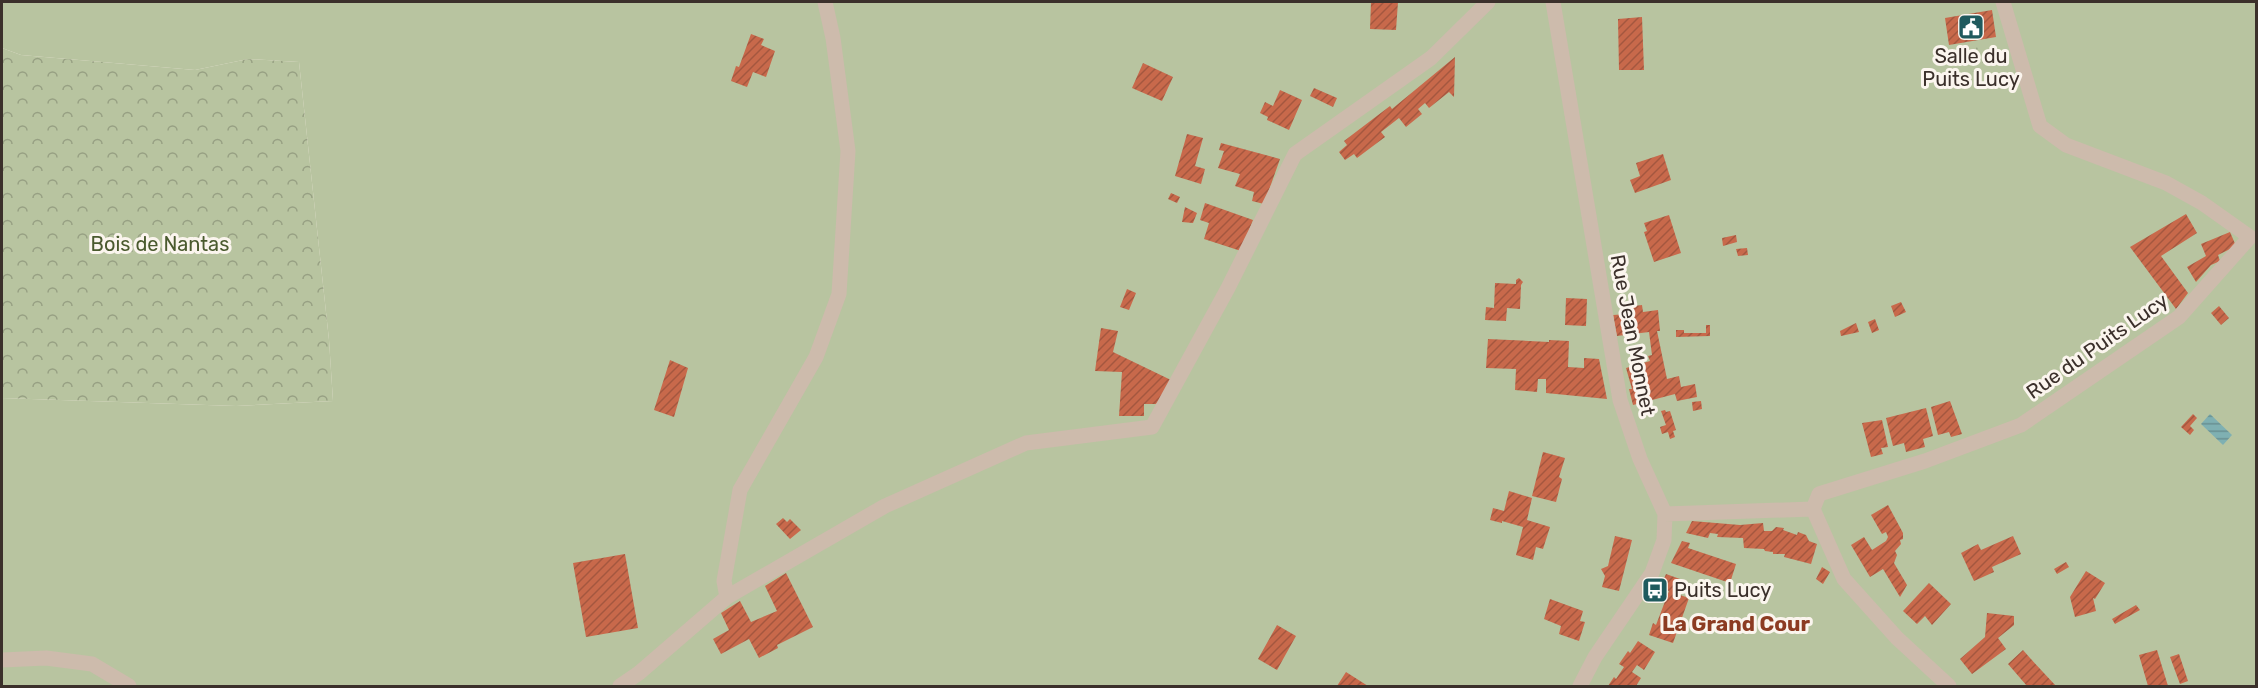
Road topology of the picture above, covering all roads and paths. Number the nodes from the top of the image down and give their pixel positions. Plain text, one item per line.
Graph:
1 (825, 2) edge
2 (1488, 2) edge
3 (1552, 2) edge
4 (2003, 2) edge
5 (2253, 234) edge
6 (1813, 509) junction
7 (1665, 514) junction
8 (727, 597) junction
9 (2, 660) edge
10 (129, 687) edge
11 (620, 687) edge
12 (1580, 687) edge
13 (1949, 687) edge

1 - 8 street
2 - 8 street
3 - 7 street, Rue Jean Monnet
4 - 5 street, Rue du Puits Lucy
5 - 6 street, Rue du Puits Lucy
6 - 7 street
6 - 13 street
7 - 12 street, Rue Jean Monnet
8 - 11 street
9 - 10 street

